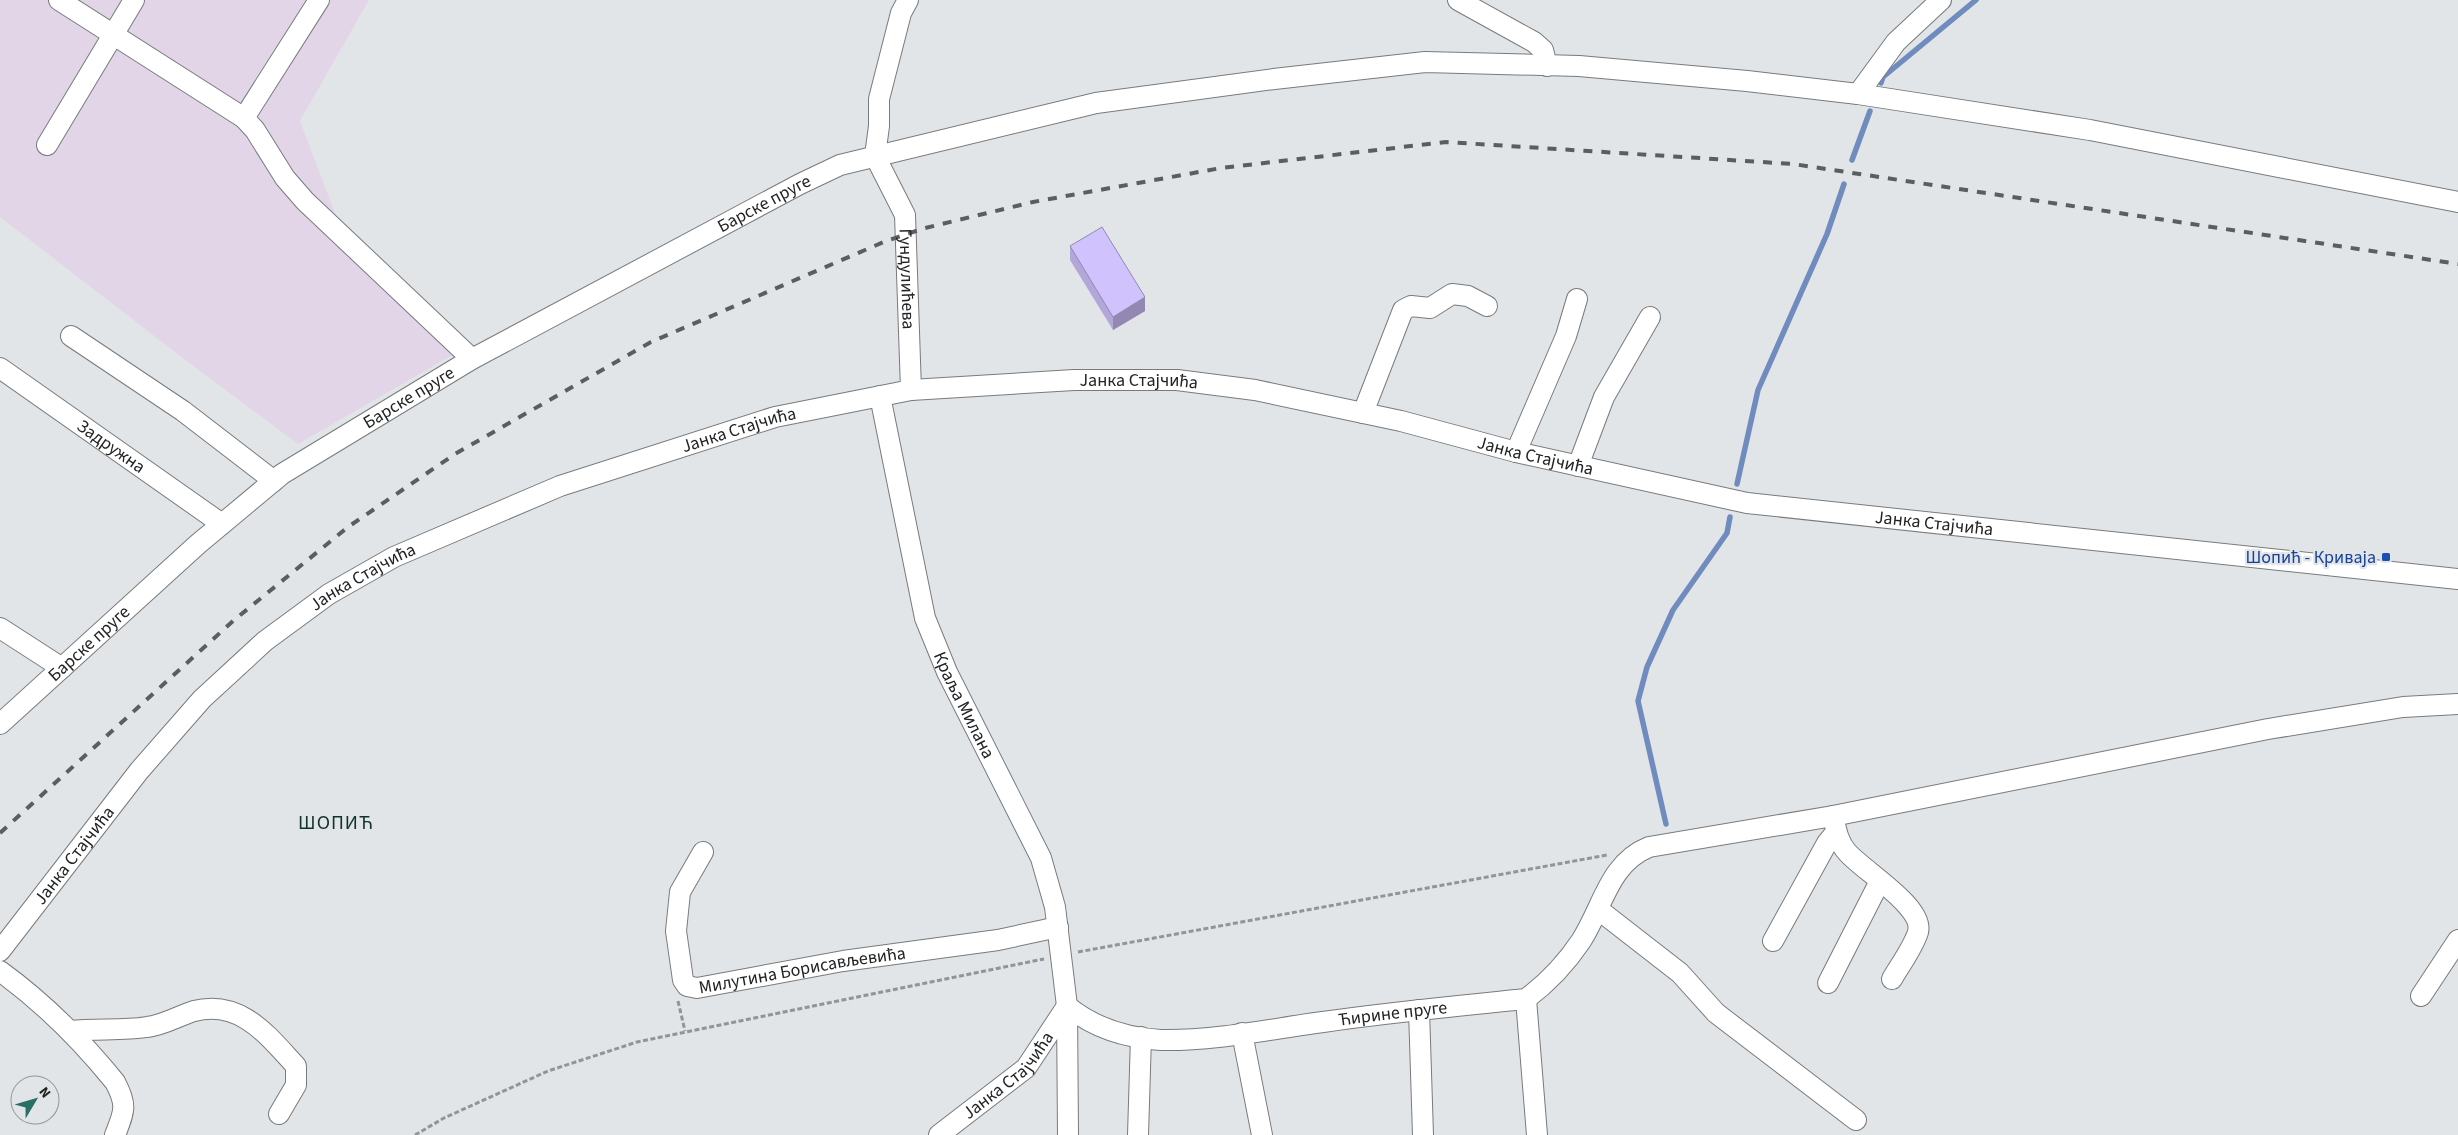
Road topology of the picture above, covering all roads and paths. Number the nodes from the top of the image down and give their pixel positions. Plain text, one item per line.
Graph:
1 (58, 0) edge
2 (134, 0) edge
3 (319, 0) edge
4 (908, 0) edge
5 (1458, 0) edge
6 (1941, 0) edge
7 (114, 35) junction
8 (1547, 66) junction
9 (1858, 94) junction
10 (244, 118) junction
11 (47, 145) dead end
12 (875, 156) junction
13 (2458, 202) edge
14 (1577, 299) dead end
15 (1487, 306) dead end
16 (1650, 316) dead end
17 (71, 336) dead end
18 (472, 359) junction
19 (0, 368) edge
20 (911, 390) junction
21 (880, 396) junction
22 (1363, 413) junction
23 (1516, 452) junction
24 (1578, 466) junction
25 (274, 481) junction
26 (222, 524) junction
27 (2458, 579) edge
28 (0, 628) edge
29 (62, 668) junction
30 (2458, 704) edge
31 (0, 724) edge
32 (1835, 824) junction
33 (703, 852) dead end
34 (1610, 854) dead end
35 (1880, 881) junction
36 (1599, 910) junction
37 (1058, 927) junction
38 (2458, 940) edge
39 (1773, 941) dead end
40 (0, 951) edge
41 (1061, 956) junction
42 (0, 971) edge
43 (1892, 979) dead end
44 (1828, 983) dead end
45 (688, 986) junction
46 (2421, 996) dead end
47 (1526, 999) junction
48 (1067, 1006) junction
49 (1419, 1010) junction
50 (70, 1031) junction
51 (685, 1031) junction
52 (1242, 1033) junction
53 (1141, 1037) junction
54 (279, 1114) dead end
55 (1856, 1120) dead end
56 (115, 1135) edge
57 (415, 1135) edge
58 (939, 1135) edge
59 (1068, 1135) edge
60 (1138, 1135) edge
61 (1262, 1135) edge
62 (1423, 1135) edge
63 (1537, 1135) edge

1 - 7 street
2 - 7 street
3 - 10 street
4 - 12 street
5 - 8 street
6 - 9 street
7 - 10 street
7 - 11 street
8 - 9 street, Барске пруге
8 - 12 street, Барске пруге
9 - 13 street, Барске пруге
10 - 18 street
12 - 18 street, Барске пруге
12 - 20 street, Гундулићева
14 - 23 street
15 - 22 street
16 - 24 street
17 - 25 street
18 - 25 street, Барске пруге
19 - 26 street, Задружна
20 - 21 street, Јанка Стајчића
20 - 22 street, Јанка Стајчића
21 - 37 street, Краља Милана
21 - 40 street, Јанка Стајчића
22 - 23 street, Јанка Стајчића
23 - 24 street, Јанка Стајчића
24 - 27 street, Јанка Стајчића
25 - 26 street, Барске пруге
26 - 29 street, Барске пруге
28 - 29 street
29 - 31 street, Барске пруге
30 - 32 street
32 - 35 street
32 - 36 street
32 - 39 street
33 - 45 street, Милутина Борисављевића
34 - 41 path
35 - 43 street
35 - 44 street
36 - 47 street
36 - 55 street
37 - 41 street, Краља Милана
37 - 45 street, Милутина Борисављевића
38 - 46 street
41 - 48 street, Краља Милана
41 - 51 path
42 - 50 street
45 - 51 path
47 - 49 street, Ћирине пруге
47 - 63 street
48 - 53 street, Ћирине пруге
48 - 58 street, Јанка Стајчића
48 - 59 street, Краља Милана
49 - 52 street, Ћирине пруге
49 - 62 street
50 - 54 street
50 - 56 street
51 - 57 path
52 - 53 street, Ћирине пруге
52 - 61 street
53 - 60 street

